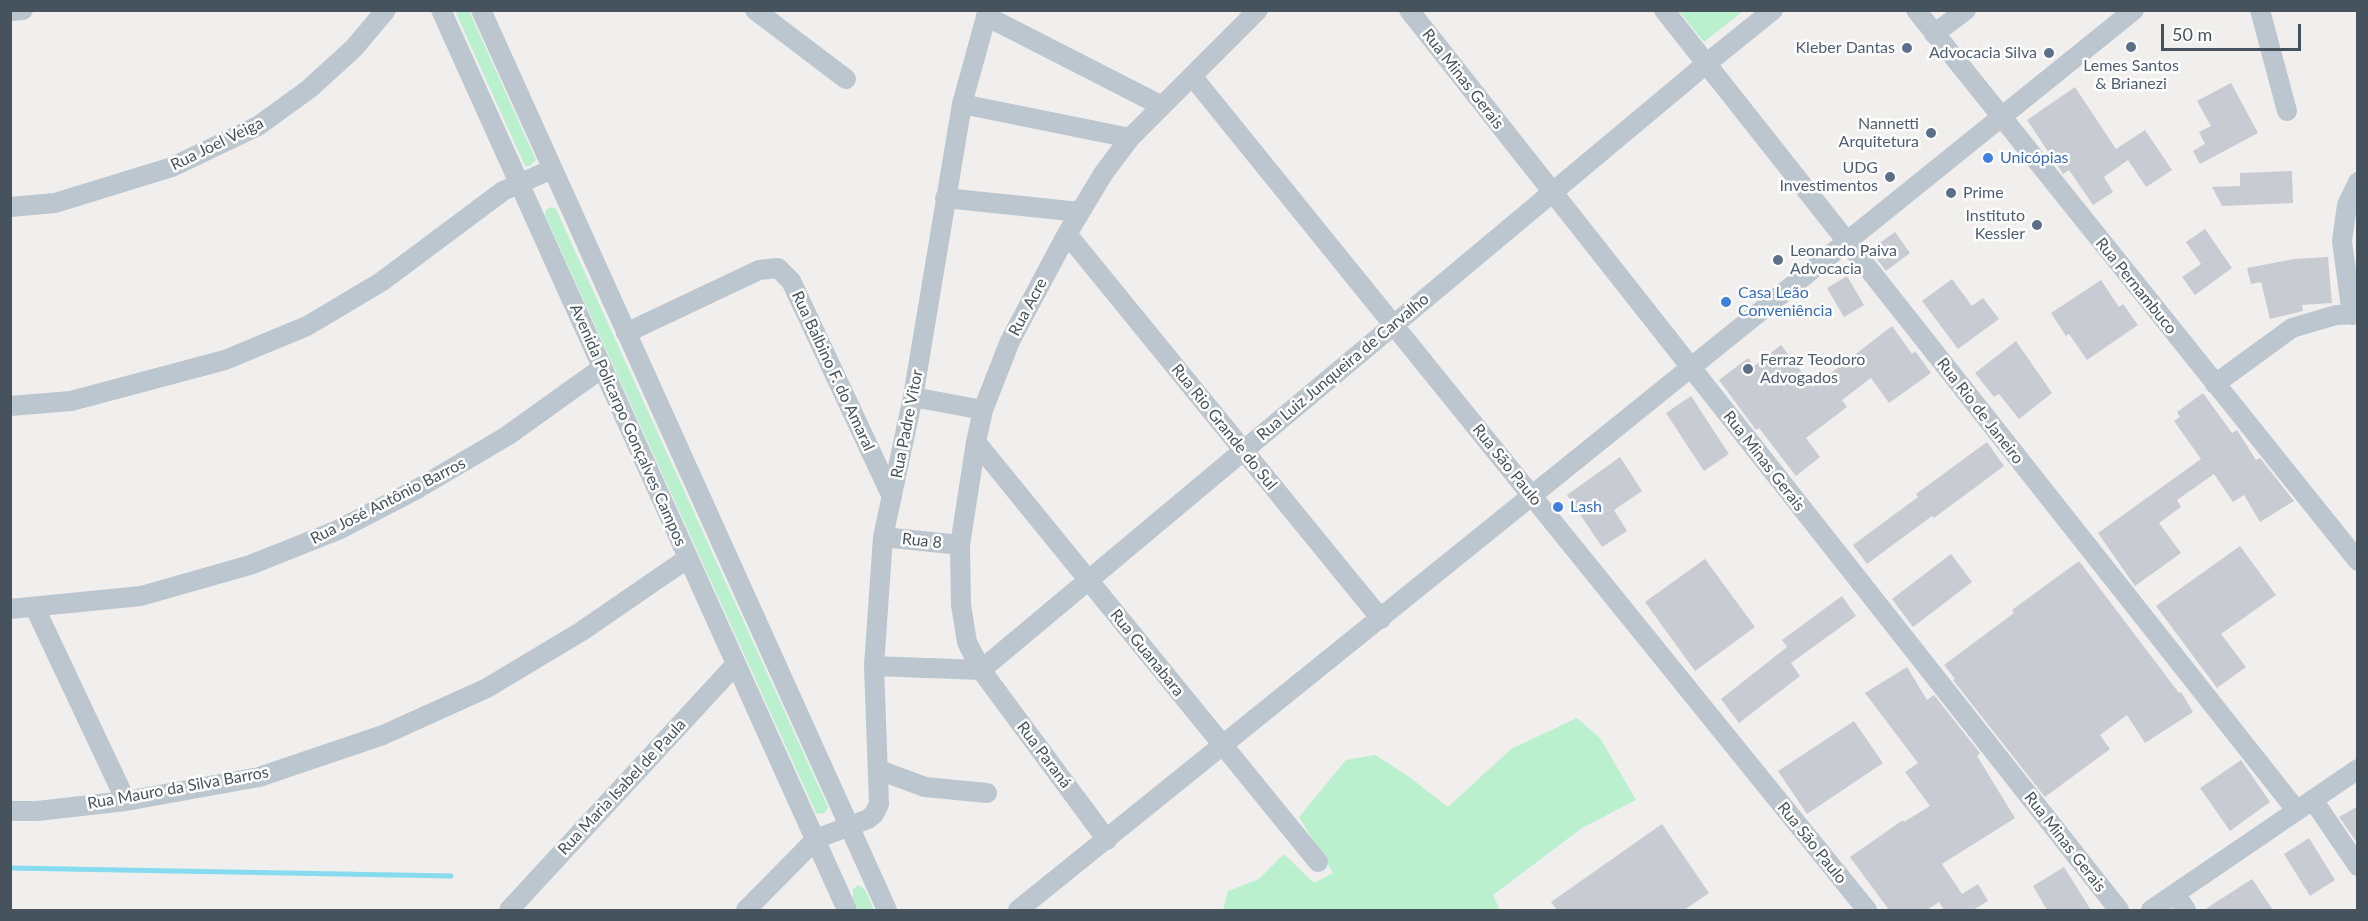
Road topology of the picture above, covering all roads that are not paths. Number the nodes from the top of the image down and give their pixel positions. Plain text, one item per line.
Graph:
1 (23, 10) edge
2 (386, 10) edge
3 (441, 10) edge
4 (481, 10) edge
5 (755, 10) edge
6 (1258, 10) edge
7 (1409, 10) edge
8 (1664, 10) edge
9 (1773, 10) edge
10 (1916, 10) edge
11 (1966, 10) edge
12 (2134, 10) edge
13 (2260, 10) edge
14 (10, 11) edge
15 (987, 13) edge
16 (1934, 34) junction
17 (1706, 64) junction
18 (1192, 76) junction
19 (846, 79) dead end
20 (962, 104) junction
21 (1162, 106) junction
22 (2287, 111) dead end
23 (2001, 118) junction
24 (1130, 138) junction
25 (552, 169) junction
26 (2358, 182) edge
27 (519, 184) junction
28 (1552, 192) junction
29 (945, 198) junction
30 (10, 207) edge
31 (1080, 212) junction
32 (1066, 234) junction
33 (1847, 243) junction
34 (2355, 315) edge
35 (1393, 325) junction
36 (626, 333) junction
37 (602, 368) junction
38 (1691, 368) junction
39 (2215, 384) junction
40 (914, 397) junction
41 (10, 406) edge
42 (983, 410) junction
43 (976, 442) junction
44 (1243, 451) junction
45 (892, 496) junction
46 (1532, 497) junction
47 (883, 537) junction
48 (960, 545) junction
49 (688, 558) junction
50 (2358, 561) edge
51 (1088, 580) junction
52 (35, 608) junction
53 (10, 609) edge
54 (1381, 619) junction
55 (736, 664) junction
56 (874, 666) junction
57 (981, 670) junction
58 (1222, 747) junction
59 (2358, 769) edge
60 (879, 770) junction
61 (987, 793) dead end
62 (126, 801) junction
63 (2305, 805) junction
64 (10, 811) edge
65 (849, 826) junction
66 (816, 839) junction
67 (1107, 840) junction
68 (1318, 862) dead end
69 (2358, 866) edge
70 (2175, 894) junction
71 (509, 910) edge
72 (747, 910) edge
73 (847, 910) edge
74 (887, 910) edge
75 (1018, 910) edge
76 (1867, 910) edge
77 (2119, 910) edge
78 (2151, 910) edge
79 (2186, 910) edge

1 - 14 street
2 - 30 street, Rua Joel Veiga
3 - 27 street, Avenida Policarpo Gonçalves Campos
4 - 25 street
5 - 19 street
6 - 18 street, Rua Acre
7 - 28 street, Rua Minas Gerais
8 - 17 street, Rua Rio de Janeiro
9 - 17 street, Rua Luiz Junqueira de Carvalho
10 - 16 street, Rua Pernambuco
11 - 16 street
12 - 23 street
13 - 22 street
15 - 20 street, Rua Padre Vitor
15 - 21 street
16 - 23 street, Rua Pernambuco
17 - 28 street, Rua Luiz Junqueira de Carvalho
17 - 33 street, Rua Rio de Janeiro
18 - 21 street, Rua Acre
18 - 35 street, Rua São Paulo
20 - 24 street
20 - 29 street, Rua Padre Vitor
21 - 24 street, Rua Acre
23 - 33 street
23 - 39 street, Rua Pernambuco
24 - 31 street, Rua Acre
25 - 27 street
25 - 36 street
26 - 34 street
27 - 37 street, Avenida Policarpo Gonçalves Campos
27 - 41 street
28 - 35 street, Rua Luiz Junqueira de Carvalho
28 - 38 street, Rua Minas Gerais
29 - 31 street
29 - 40 street, Rua Padre Vitor
31 - 32 street, Rua Acre
32 - 42 street, Rua Acre
32 - 44 street, Rua Rio Grande do Sul
33 - 38 street
33 - 63 street, Rua Rio de Janeiro
34 - 39 street
35 - 44 street, Rua Luiz Junqueira de Carvalho
35 - 46 street, Rua São Paulo
36 - 45 street, Rua Balbino F. do Amaral
36 - 65 street
37 - 49 street, Avenida Policarpo Gonçalves Campos
37 - 52 street, Rua José Antônio Barros
38 - 46 street
38 - 77 street, Rua Minas Gerais
39 - 50 street, Rua Pernambuco
40 - 42 street
40 - 45 street, Rua Padre Vitor
42 - 43 street, Rua Acre
43 - 48 street, Rua Acre
43 - 51 street, Rua Guanabara
44 - 51 street, Rua Luiz Junqueira de Carvalho
44 - 54 street, Rua Rio Grande do Sul
45 - 47 street, Rua Padre Vitor
46 - 54 street
46 - 76 street, Rua São Paulo
47 - 48 street, Rua 8
47 - 56 street, Rua Padre Vitor
48 - 57 street, Rua Acre
49 - 55 street, Avenida Policarpo Gonçalves Campos
49 - 62 street, Rua Mauro da Silva Barros
51 - 57 street, Rua Luiz Junqueira de Carvalho
51 - 58 street, Rua Guanabara
52 - 53 street, Rua José Antônio Barros
52 - 62 street
54 - 58 street
55 - 66 street, Avenida Policarpo Gonçalves Campos
55 - 71 street, Rua Maria Isabel de Paula
56 - 57 street
56 - 60 street, Rua Padre Vitor
57 - 67 street, Rua Paraná
58 - 67 street
58 - 68 street, Rua Guanabara
59 - 63 street
60 - 61 street
60 - 65 street, Rua Padre Vitor
62 - 64 street, Rua Mauro da Silva Barros
63 - 69 street, Rua Rio de Janeiro
63 - 70 street
65 - 66 street
65 - 74 street
66 - 72 street
66 - 73 street, Avenida Policarpo Gonçalves Campos
67 - 75 street
70 - 78 street
70 - 79 street

